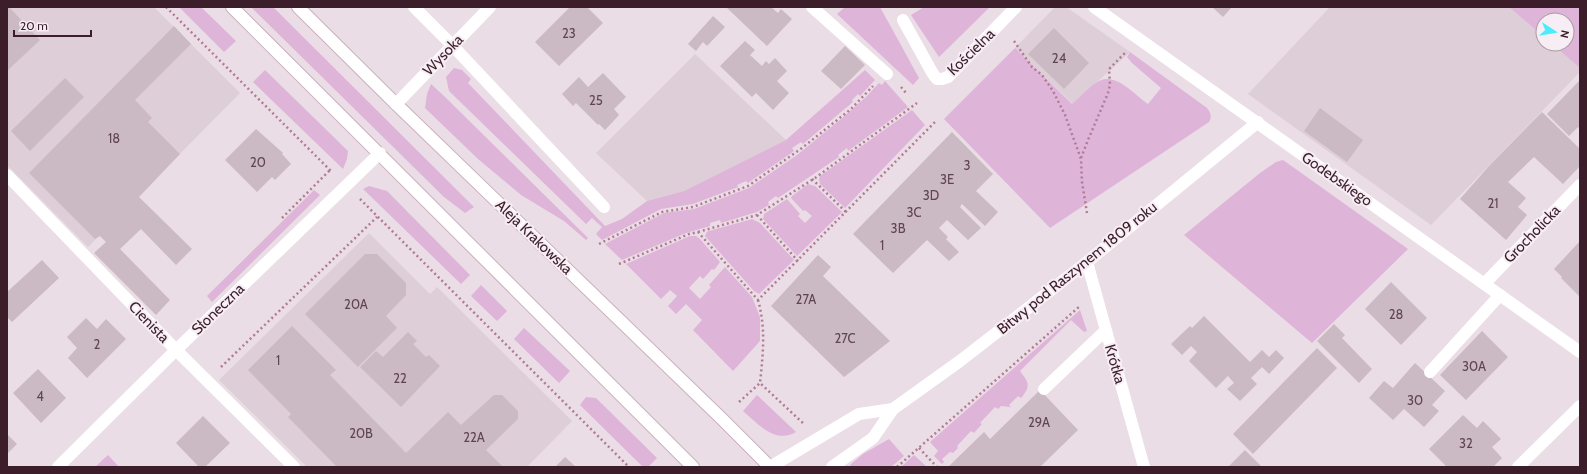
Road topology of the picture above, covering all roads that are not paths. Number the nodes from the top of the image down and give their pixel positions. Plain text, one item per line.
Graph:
1 (232, 7) edge
2 (298, 7) edge
3 (414, 7) edge
4 (490, 7) edge
5 (812, 7) edge
6 (1016, 7) edge
7 (1094, 7) edge
8 (903, 20) dead end
9 (452, 45) junction
10 (886, 73) road end
11 (396, 104) junction
12 (1258, 122) junction
13 (380, 153) junction
14 (7, 175) edge
15 (1580, 184) edge
16 (604, 207) dead end
17 (1087, 262) junction
18 (1484, 284) junction
19 (1500, 295) junction
20 (1106, 330) junction
21 (176, 350) junction
22 (1580, 352) edge
23 (1430, 372) dead end
24 (1044, 389) dead end
25 (1580, 406) edge
26 (893, 409) junction
27 (58, 467) edge
28 (294, 467) edge
29 (693, 467) edge
30 (770, 467) edge
31 (832, 467) edge
32 (1144, 467) edge
33 (1518, 467) edge

1 - 13 street
2 - 11 street, Aleja Krakowska
3 - 9 street
4 - 9 street, Wysoka
5 - 10 street
6 - 8 street, Kościelna
7 - 12 street, Godebskiego
9 - 11 street, Wysoka
9 - 16 street
11 - 30 street, Aleja Krakowska
12 - 17 street, Bitwy pod Raszynem 1809 roku
12 - 18 street, Godebskiego
13 - 21 street, Słoneczna
13 - 29 street
14 - 21 street, Cienista
15 - 18 street, Grocholicka
17 - 20 street, Krótka
17 - 26 street, Bitwy pod Raszynem 1809 roku
18 - 19 street, Godebskiego
19 - 22 street, Godebskiego
19 - 23 street
20 - 24 street
20 - 32 street, Krótka
21 - 27 street, Słoneczna
21 - 28 street, Cienista
25 - 33 street
26 - 30 street, Bitwy pod Raszynem 1809 roku
26 - 31 street, Bitwy pod Raszynem 1809 roku

